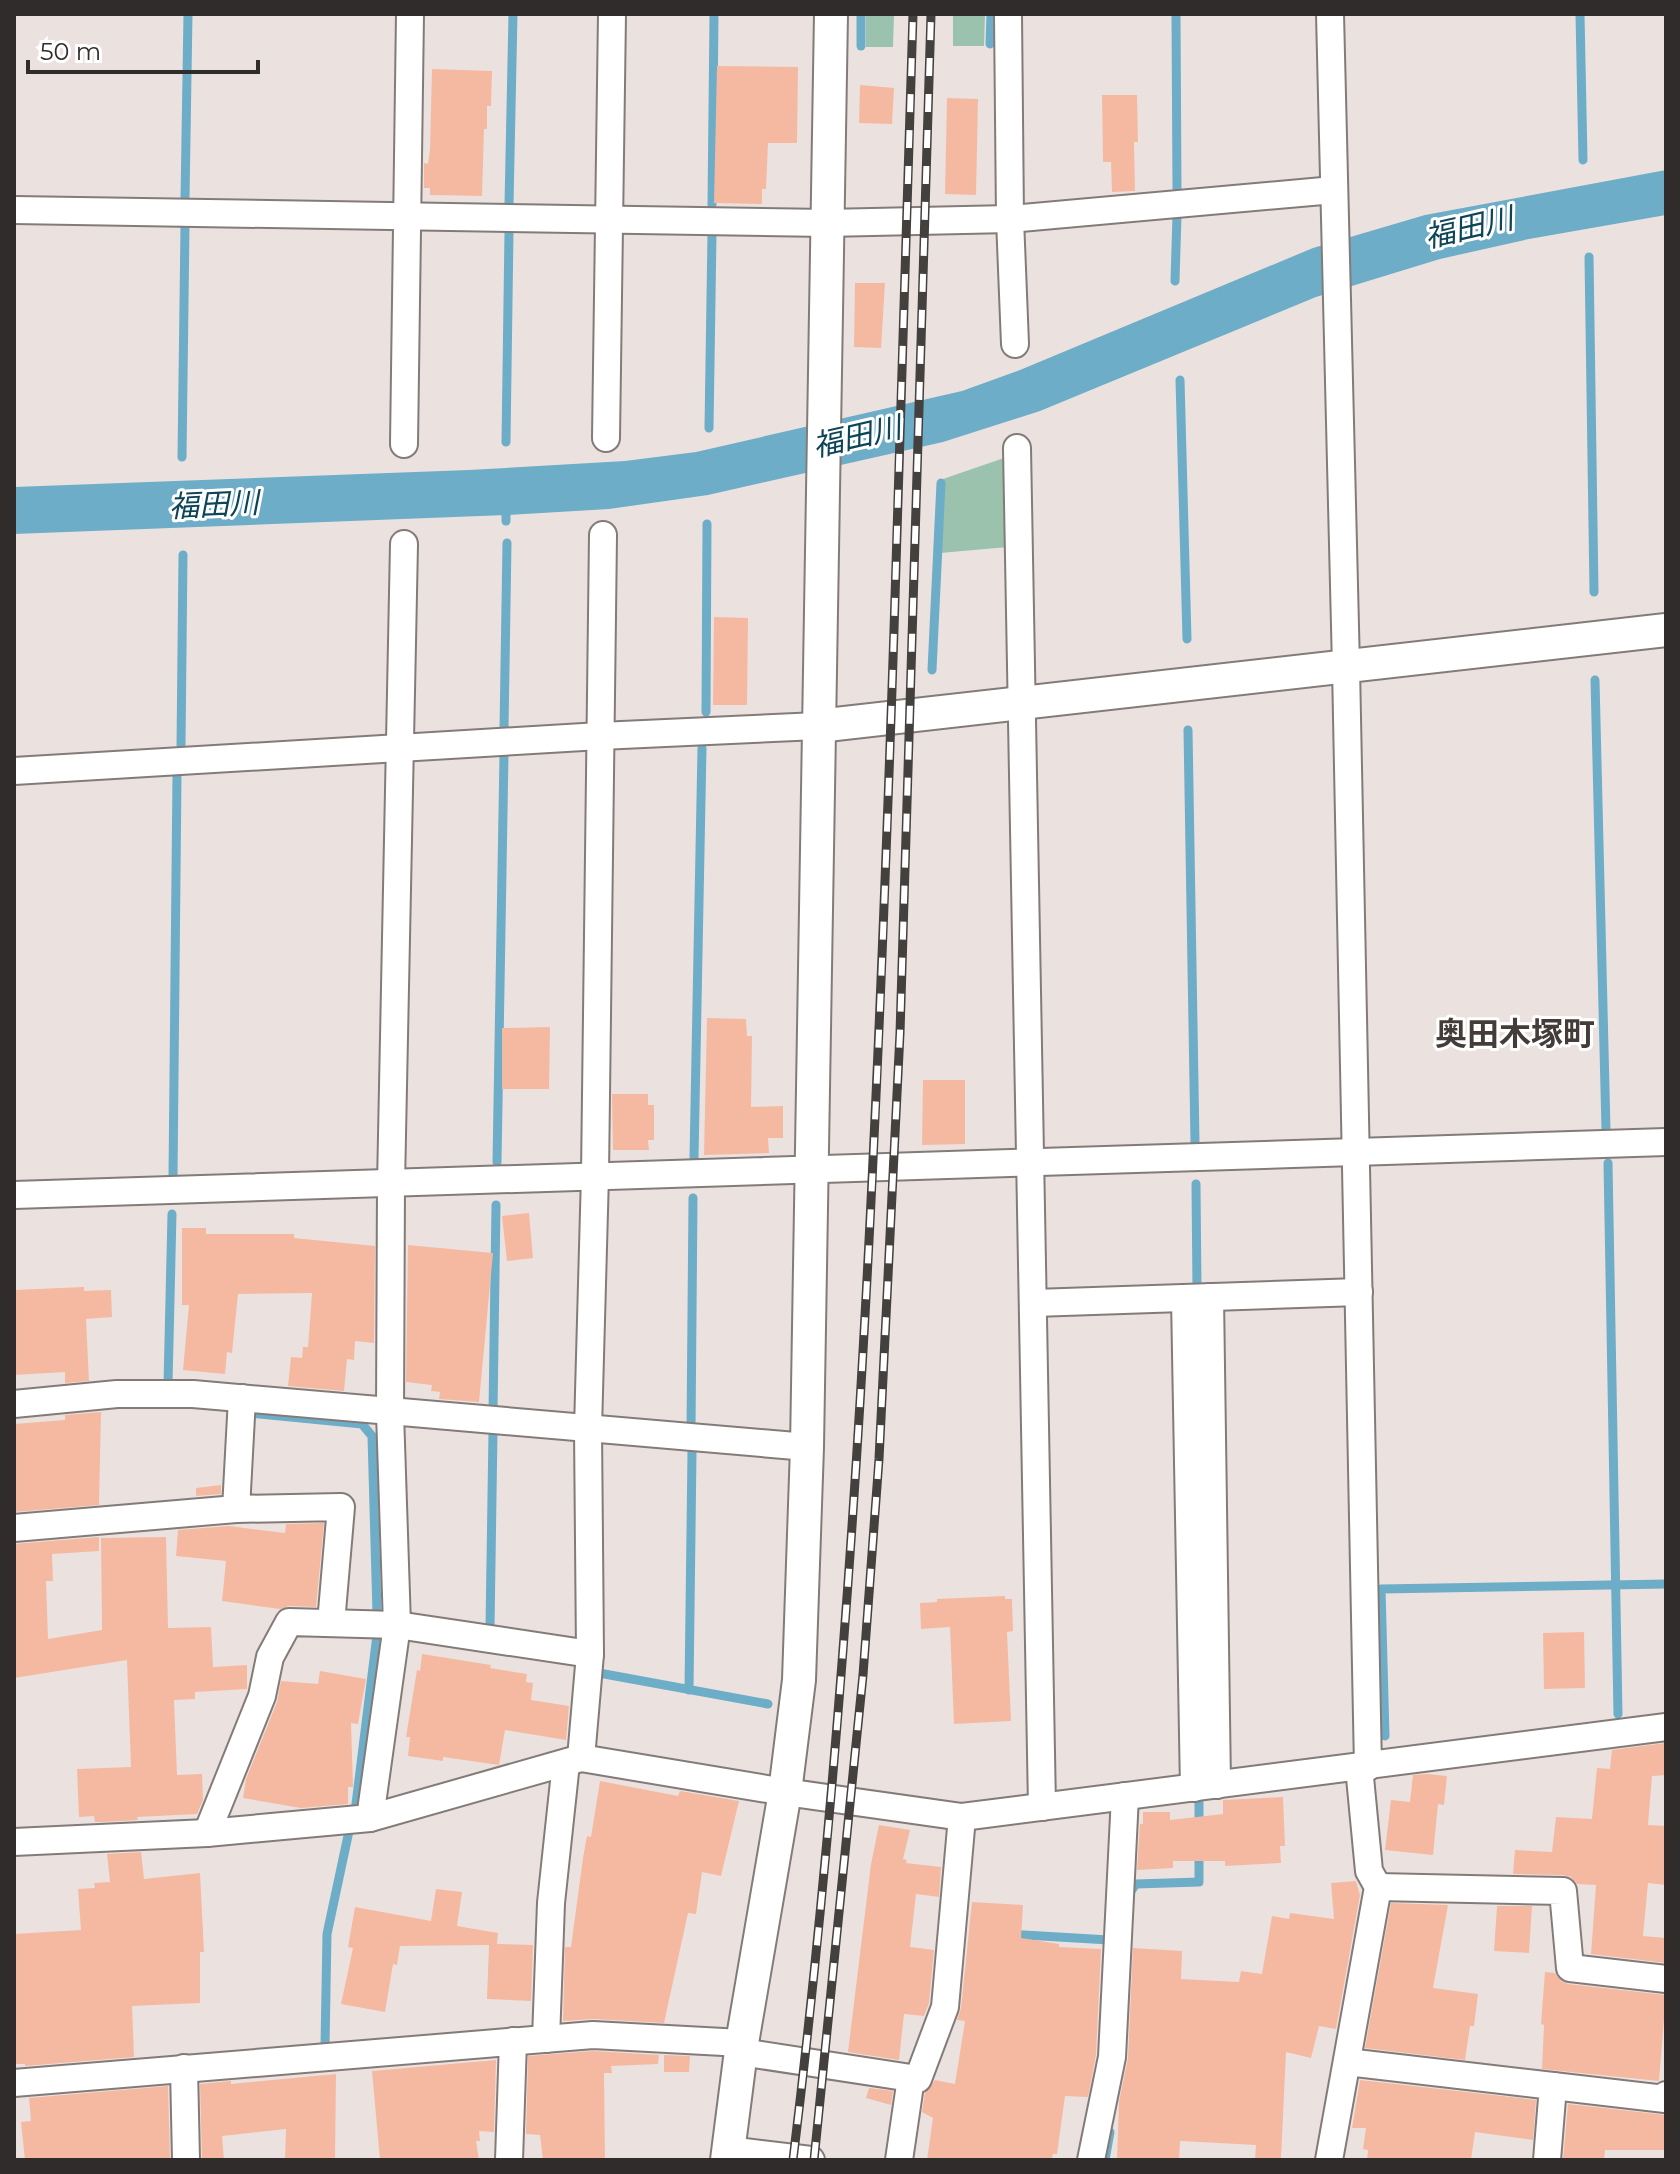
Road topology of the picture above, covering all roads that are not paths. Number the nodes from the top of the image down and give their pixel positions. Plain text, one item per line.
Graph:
1 (410, 14) edge
2 (612, 14) edge
3 (831, 14) edge
4 (1008, 14) edge
5 (1330, 14) edge
6 (1334, 190) junction
7 (14, 210) edge
8 (407, 216) junction
9 (608, 219) junction
10 (1010, 219) junction
11 (826, 223) junction
12 (1015, 344) dead end
13 (606, 438) dead end
14 (404, 444) dead end
15 (1017, 448) dead end
16 (603, 535) dead end
17 (404, 544) dead end
18 (1666, 630) edge
19 (1346, 667) junction
20 (1023, 703) junction
21 (818, 726) junction
22 (600, 736) junction
23 (400, 748) junction
24 (14, 771) edge
25 (1666, 1142) edge
26 (1356, 1154) junction
27 (1032, 1162) junction
28 (811, 1168) junction
29 (595, 1175) junction
30 (391, 1185) junction
31 (14, 1195) edge
32 (1359, 1292) junction
33 (1197, 1298) junction
34 (1034, 1303) junction
35 (242, 1398) junction
36 (14, 1404) edge
37 (390, 1413) junction
38 (588, 1429) junction
39 (807, 1447) junction
40 (236, 1509) junction
41 (14, 1528) edge
42 (331, 1623) junction
43 (397, 1625) junction
44 (590, 1654) junction
45 (1666, 1727) edge
46 (574, 1760) junction
47 (1364, 1767) junction
48 (1206, 1786) junction
49 (785, 1792) junction
50 (1125, 1796) junction
51 (1042, 1807) junction
52 (962, 1817) junction
53 (370, 1818) junction
54 (207, 1833) junction
55 (14, 1842) edge
56 (1378, 1887) junction
57 (1666, 1979) edge
58 (546, 2039) junction
59 (513, 2041) junction
60 (741, 2048) junction
61 (1347, 2062) junction
62 (184, 2068) junction
63 (911, 2078) junction
64 (14, 2083) edge
65 (1553, 2086) junction
66 (1666, 2095) edge
67 (727, 2155) edge
68 (186, 2160) edge
69 (509, 2160) edge
70 (811, 2160) edge
71 (899, 2160) edge
72 (1091, 2160) edge
73 (1329, 2160) edge
74 (1547, 2160) edge

1 - 8 street
2 - 9 street
3 - 11 street
4 - 10 street
5 - 6 street
6 - 10 street
6 - 19 street
7 - 8 street
8 - 9 street
8 - 14 street
9 - 11 street
9 - 13 street
10 - 11 street
10 - 12 street
11 - 21 street
15 - 20 street
16 - 22 street
17 - 23 street
18 - 19 street
19 - 20 street
19 - 26 street
20 - 21 street
20 - 27 street
21 - 22 street
21 - 28 street
22 - 23 street
22 - 29 street
23 - 24 street
23 - 30 street
25 - 26 street
26 - 27 street
26 - 32 street
27 - 28 street
27 - 34 street
28 - 29 street
28 - 39 street
29 - 30 street
29 - 38 street
30 - 31 street
30 - 37 street
32 - 33 street
32 - 47 street
33 - 34 street
33 - 48 street
34 - 51 street
35 - 36 street
35 - 37 street
35 - 40 street
37 - 38 street
37 - 43 street
38 - 39 street
38 - 44 street
39 - 49 street
40 - 41 street
40 - 42 street
42 - 43 street
42 - 54 street
43 - 44 street
43 - 53 street
44 - 46 street
45 - 47 street
46 - 49 street
46 - 53 street
46 - 58 street
47 - 48 street
47 - 56 street
48 - 50 street
49 - 52 street
49 - 60 street
50 - 51 street
50 - 72 street
51 - 52 street
52 - 63 street
53 - 54 street
54 - 55 street
56 - 57 street
56 - 61 street
58 - 59 street
58 - 60 street
59 - 62 street
59 - 69 street
60 - 63 street
60 - 67 street
61 - 65 street
61 - 73 street
62 - 64 street
62 - 68 street
63 - 71 street
65 - 66 street
65 - 74 street
67 - 70 street

